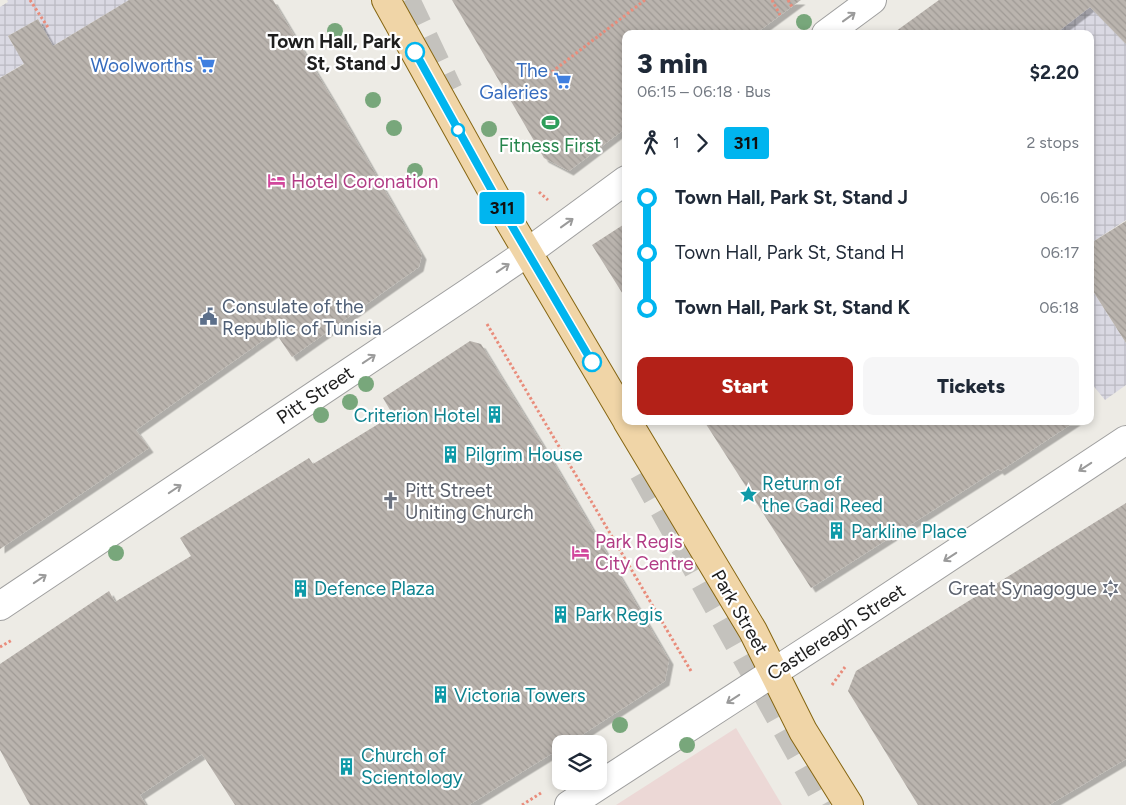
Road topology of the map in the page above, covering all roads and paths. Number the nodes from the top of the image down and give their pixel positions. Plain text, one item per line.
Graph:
1 (30, 0) edge
2 (386, 0) edge
3 (645, 0) edge
4 (772, 0) edge
5 (788, 0) edge
6 (872, 0) edge
7 (792, 6) dead end
8 (780, 15) dead end
9 (49, 29) dead end
10 (831, 30) edge
11 (544, 78) dead end
12 (622, 183) edge
13 (528, 252) junction
14 (487, 324) dead end
15 (622, 412) edge
16 (630, 425) edge
17 (1126, 440) edge
18 (0, 606) edge
19 (12, 640) dead end
20 (0, 647) edge
21 (845, 667) dead end
22 (691, 670) dead end
23 (774, 672) junction
24 (832, 685) dead end
25 (569, 805) edge
26 (849, 805) edge

1 - 9 path
2 - 13 main road, Park Street
3 - 11 path
4 - 8 path
5 - 7 path
10 -> 6 street
13 -> 12 street, Pitt Street
13 - 15 main road, Park Street
18 -> 13 street, Pitt Street
14 - 22 path
16 - 23 main road, Park Street
17 -> 23 street, Castlereagh Street
19 - 20 path
21 - 24 path
23 -> 25 street, Castlereagh Street
23 - 26 main road, Park Street

